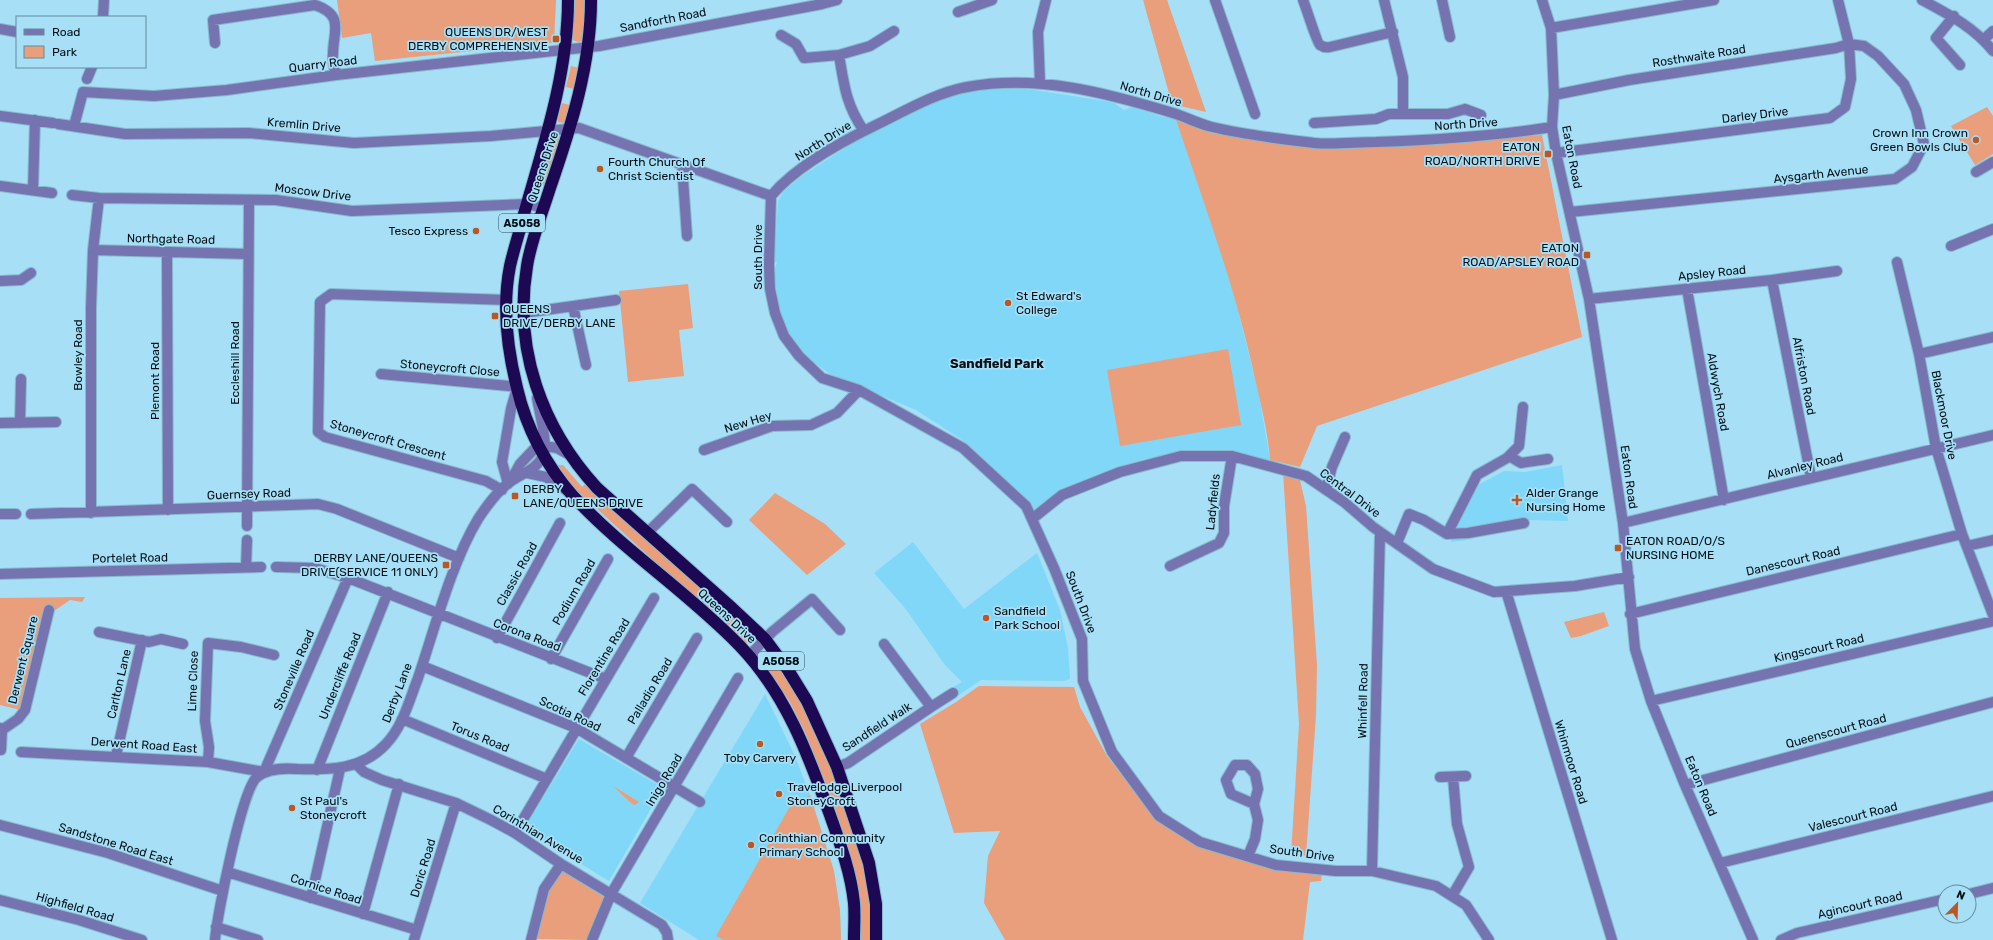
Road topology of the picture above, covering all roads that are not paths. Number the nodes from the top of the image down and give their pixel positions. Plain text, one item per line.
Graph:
1 (104, 0) edge
2 (568, 0) edge
3 (591, 0) edge
4 (836, 0) edge
5 (992, 0) edge
6 (1046, 0) edge
7 (1215, 0) edge
8 (1303, 0) edge
9 (1384, 0) edge
10 (1442, 0) edge
11 (1542, 0) edge
12 (1714, 0) edge
13 (1838, 0) edge
14 (1922, 0) edge
15 (822, 2) edge
16 (958, 12) dead end
17 (103, 16) edge
18 (1954, 16) junction
19 (1392, 28) junction
20 (1551, 28) junction
21 (0, 29) edge
22 (894, 31) dead end
23 (1446, 31) dead end
24 (1993, 31) edge
25 (16, 32) edge
26 (781, 35) dead end
27 (1984, 39) junction
28 (215, 43) dead end
29 (1849, 44) junction
30 (588, 48) junction
31 (565, 50) junction
32 (1993, 51) edge
33 (839, 55) junction
34 (1960, 65) dead end
35 (92, 68) edge
36 (336, 75) junction
37 (86, 79) dead end
38 (1040, 83) junction
39 (1554, 95) junction
40 (1255, 114) dead end
41 (1403, 114) junction
42 (1481, 115) dead end
43 (0, 116) edge
44 (35, 120) junction
45 (1314, 123) dead end
46 (74, 126) junction
47 (1552, 127) junction
48 (570, 128) junction
49 (547, 130) junction
50 (864, 131) junction
51 (1556, 153) junction
52 (1993, 162) edge
53 (682, 165) junction
54 (1976, 172) dead end
55 (0, 186) edge
56 (33, 190) junction
57 (52, 193) dead end
58 (72, 195) dead end
59 (772, 196) junction
60 (100, 198) junction
61 (249, 200) junction
62 (527, 204) junction
63 (544, 208) junction
64 (1570, 212) junction
65 (1993, 229) edge
66 (687, 236) dead end
67 (1951, 246) dead end
68 (93, 250) junction
69 (167, 253) junction
70 (248, 254) junction
71 (1897, 262) dead end
72 (1838, 271) dead end
73 (31, 273) dead end
74 (1772, 280) junction
75 (0, 281) edge
76 (1687, 289) junction
77 (507, 300) junction
78 (616, 300) dead end
79 (1590, 300) junction
80 (574, 306) junction
81 (524, 313) junction
82 (1993, 337) edge
83 (1919, 354) junction
84 (586, 365) dead end
85 (381, 374) dead end
86 (21, 379) dead end
87 (535, 384) junction
88 (516, 386) junction
89 (859, 390) junction
90 (1523, 407) dead end
91 (56, 422) dead end
92 (0, 423) edge
93 (20, 423) junction
94 (1993, 435) edge
95 (1345, 437) dead end
96 (1936, 448) junction
97 (543, 449) junction
98 (704, 450) dead end
99 (568, 454) junction
100 (1232, 456) junction
101 (1509, 456) junction
102 (1548, 459) dead end
103 (526, 473) junction
104 (1811, 477) junction
105 (507, 485) junction
106 (1326, 490) junction
107 (571, 493) junction
108 (1724, 500) junction
109 (247, 506) junction
110 (168, 510) junction
111 (91, 513) junction
112 (0, 514) edge
113 (16, 514) dead end
114 (31, 514) dead end
115 (1032, 519) junction
116 (727, 522) dead end
117 (560, 523) dead end
118 (1524, 523) dead end
119 (1623, 523) junction
120 (247, 526) dead end
121 (1380, 532) junction
122 (647, 533) junction
123 (1447, 534) junction
124 (1962, 534) junction
125 (247, 540) dead end
126 (1993, 540) edge
127 (1397, 543) junction
128 (1967, 546) junction
129 (459, 558) junction
130 (608, 559) dead end
131 (1170, 566) dead end
132 (246, 567) junction
133 (262, 567) dead end
134 (276, 567) dead end
135 (0, 574) edge
136 (1629, 577) junction
137 (348, 578) junction
138 (1506, 591) junction
139 (388, 592) junction
140 (654, 598) dead end
141 (49, 610) dead end
142 (440, 613) junction
143 (1630, 614) junction
144 (1993, 615) edge
145 (1993, 621) edge
146 (840, 630) dead end
147 (99, 632) dead end
148 (497, 638) junction
149 (697, 638) dead end
150 (765, 639) junction
151 (142, 640) junction
152 (183, 644) dead end
153 (884, 644) dead end
154 (274, 655) dead end
155 (749, 656) junction
156 (551, 659) junction
157 (422, 666) junction
158 (738, 678) dead end
159 (606, 679) junction
160 (953, 693) dead end
161 (1651, 701) junction
162 (1993, 702) edge
163 (931, 708) junction
164 (402, 719) junction
165 (576, 728) junction
166 (1, 729) edge
167 (4, 751) edge
168 (21, 752) dead end
169 (116, 756) junction
170 (626, 758) junction
171 (208, 762) junction
172 (357, 765) junction
173 (837, 767) junction
174 (340, 769) junction
175 (317, 770) junction
176 (264, 772) junction
177 (1466, 776) dead end
178 (1440, 777) dead end
179 (1453, 777) junction
180 (547, 779) junction
181 (399, 784) junction
182 (1685, 785) junction
183 (675, 787) junction
184 (1993, 796) edge
185 (700, 802) dead end
186 (456, 803) junction
187 (1254, 804) dead end
188 (0, 825) edge
189 (515, 833) junction
190 (1248, 856) junction
191 (1720, 863) junction
192 (561, 864) junction
193 (1372, 870) junction
194 (227, 872) junction
195 (1993, 888) edge
196 (223, 891) junction
197 (1977, 892) edge
198 (611, 894) junction
199 (1452, 896) junction
200 (311, 898) junction
201 (0, 900) edge
202 (1937, 901) edge
203 (362, 914) junction
204 (216, 927) junction
205 (416, 935) edge
206 (142, 940) edge
207 (215, 940) edge
208 (258, 940) edge
209 (531, 940) edge
210 (592, 940) edge
211 (668, 940) edge
212 (854, 940) edge
213 (876, 940) edge
214 (1489, 940) edge
215 (1612, 940) edge
216 (1754, 940) edge
217 (1781, 940) edge

1 - 17 street
2 - 31 highway, Queens Drive / A5058
3 - 30 highway, Queens Drive / A5058
4 - 15 street, Sandforth Road
5 - 16 street
6 - 38 street
7 - 40 street
8 - 19 street
9 - 19 street
10 - 23 street
11 - 20 street, Eaton Road
12 - 20 street
13 - 29 street, Darley Drive
14 - 18 street
15 - 30 street, Sandforth Road
18 - 27 street
18 - 34 street
19 - 41 street
20 - 39 street, Eaton Road
21 - 25 street
22 - 33 street
24 - 27 street
26 - 33 street
27 - 32 street
28 - 36 street
29 - 39 street, Rosthwaite Road
29 - 51 street, Darley Drive
29 - 64 street, Aysgarth Avenue
30 - 31 street, Sandforth Road
30 - 48 highway, Queens Drive / A5058
31 - 36 street, Quarry Road
31 - 49 highway, Queens Drive / A5058
33 - 50 street
35 - 37 street
36 - 46 street, Quarry Road
38 - 47 street, North Drive
38 - 50 street, North Drive
39 - 47 street, Eaton Road
41 - 42 street
41 - 45 street
43 - 44 street, Kremlin Drive
44 - 46 street, Kremlin Drive
44 - 56 street
46 - 49 street, Kremlin Drive
47 - 51 street, Eaton Road
48 - 49 street, Kremlin Drive
48 - 53 street, Kremlin Drive
48 - 63 highway, Queens Drive / A5058
49 - 62 highway, Queens Drive / A5058
50 - 59 street, North Drive
51 - 64 street, Eaton Road
52 - 54 street
53 - 59 street, Kremlin Drive
53 - 66 street
55 - 56 street
56 - 57 street
58 - 60 street, Moscow Drive
59 - 89 street, South Drive
60 - 61 street, Moscow Drive
60 - 68 street, Bowley Road
61 - 62 street, Moscow Drive
61 - 70 street, Eccleshill Road
62 - 63 street, Moscow Drive
62 - 77 highway, Queens Drive / A5058
63 - 81 highway, Queens Drive / A5058
64 - 79 street, Eaton Road
65 - 67 street
68 - 69 street, Northgate Road
68 - 111 street, Bowley Road
69 - 70 street, Northgate Road
69 - 110 street, Plemont Road
70 - 109 street, Eccleshill Road
71 - 83 street, Blackmoor Drive
72 - 74 street, Apsley Road
73 - 75 street
74 - 76 street, Apsley Road
74 - 104 street, Alfriston Road
76 - 79 street, Apsley Road
76 - 108 street, Aldwych Road
77 - 88 highway, Queens Drive / A5058
77 - 105 street, Stoneycroft Crescent
78 - 80 street
79 - 119 street, Eaton Road
80 - 81 street
80 - 84 street
81 - 87 highway, Queens Drive / A5058
82 - 83 street
83 - 96 street, Blackmoor Drive
85 - 88 street, Stoneycroft Close
86 - 93 street
87 - 97 street, A5058
87 - 99 highway, Queens Drive / A5058
88 - 97 highway, Queens Drive / A5058
88 - 105 street, Queens Drive
89 - 98 street, New Hey
89 - 115 street, South Drive
90 - 101 street
91 - 93 street
92 - 93 street
94 - 96 street, Alvanley Road
95 - 106 street
96 - 104 street, Alvanley Road
96 - 124 street, Blackmoor Drive
97 - 99 street, Queens Drive / A5058
97 - 103 street, Derby Lane
97 - 105 street, Derby Lane
97 - 107 highway, Queens Drive / A5058
99 - 122 highway, Queens Drive / A5058
100 - 106 street, Central Drive
100 - 115 street, Central Drive
100 - 131 street, Ladyfields
101 - 102 street
101 - 123 street
103 - 105 street, Derby Lane
103 - 107 street
104 - 108 street, Alvanley Road
105 - 129 street, Derby Lane
106 - 121 street, Central Drive
107 - 155 highway, Queens Drive / A5058
108 - 119 street, Alvanley Road
109 - 110 street, Guernsey Road
109 - 120 street, Eccleshill Road
109 - 129 street, Guernsey Road
110 - 111 street, Guernsey Road
111 - 114 street, Guernsey Road
112 - 113 street
115 - 190 street, South Drive
116 - 122 street
117 - 148 street, Classic Road
118 - 123 street
119 - 136 street, Eaton Road
121 - 127 street, Central Drive
121 - 193 street, Whinfell Road
122 - 150 highway, Queens Drive / A5058
123 - 127 street
124 - 128 street, Blackmoor Drive
124 - 143 street, Danescourt Road
125 - 132 street
126 - 128 street
127 - 138 street, Central Drive
128 - 144 street, Blackmoor Drive
129 - 142 street, Derby Lane
130 - 156 street, Podium Road
132 - 133 street, Portelet Road
132 - 135 street, Portelet Road
134 - 137 street
136 - 138 street, Central Drive
136 - 143 street, Eaton Road
137 - 139 street
137 - 176 street, Stoneville Road
138 - 215 street, Whinmoor Road
139 - 142 street
139 - 175 street, Undercliffe Road
140 - 159 street, Florentine Road
141 - 166 street, Derwent Square
142 - 148 street, Corona Road
142 - 157 street, Derby Lane
143 - 161 street, Eaton Road
145 - 161 street, Kingscourt Road
146 - 150 street
147 - 151 street, Carlton Lane
148 - 156 street, Corona Road
149 - 170 street, Palladio Road
150 - 155 street
150 - 173 highway, Queens Drive / A5058
151 - 152 street, Carlton Lane
151 - 169 street, Carlton Lane
153 - 163 street, Sandfield Walk
154 - 171 street, Lime Close
155 - 212 highway, Queens Drive / A5058
156 - 159 street, Corona Road
157 - 164 street, Derby Lane
157 - 165 street, Scotia Road
158 - 183 street, Inigo Road
159 - 165 street, Florentine Road
160 - 163 street, Sandfield Walk
161 - 182 street, Eaton Road
162 - 182 street, Queenscourt Road
163 - 173 street, Sandfield Walk
164 - 172 street, Derby Lane
164 - 180 street, Torus Road
165 - 170 street, Scotia Road
165 - 180 street, Florentine Road
166 - 167 street, Derwent Square
168 - 169 street, Derwent Road East
169 - 171 street, Derwent Road East
170 - 183 street, Scotia Road
171 - 176 street, Derwent Road East
172 - 174 street, Derby Lane
172 - 181 street, Corinthian Avenue
173 - 213 highway, Queens Drive / A5058
174 - 175 street, Derby Lane
174 - 200 street
175 - 176 street, Derby Lane
176 - 194 street
177 - 179 street
178 - 179 street
179 - 199 street
180 - 189 street, Florentine Road
181 - 186 street, Corinthian Avenue
181 - 203 street
182 - 191 street, Eaton Road
183 - 185 street, Scotia Road
183 - 198 street, Inigo Road
184 - 191 street, Valescourt Road
186 - 189 street, Corinthian Avenue
186 - 205 street, Doric Road
187 - 190 street
188 - 196 street, Sandstone Road East
189 - 192 street, Corinthian Avenue
190 - 193 street, South Drive
191 - 216 street, Eaton Road
192 - 198 street, Corinthian Avenue
192 - 209 street
193 - 199 street, South Drive
194 - 196 street
194 - 200 street, Cornice Road
195 - 197 street
196 - 204 street
198 - 210 street, Inigo Road
198 - 211 street, Corinthian Avenue
199 - 214 street, South Drive
200 - 203 street, Cornice Road
201 - 206 street, Highfield Road
202 - 217 street, Agincourt Road
203 - 205 street, Cornice Road
204 - 207 street
204 - 208 street

